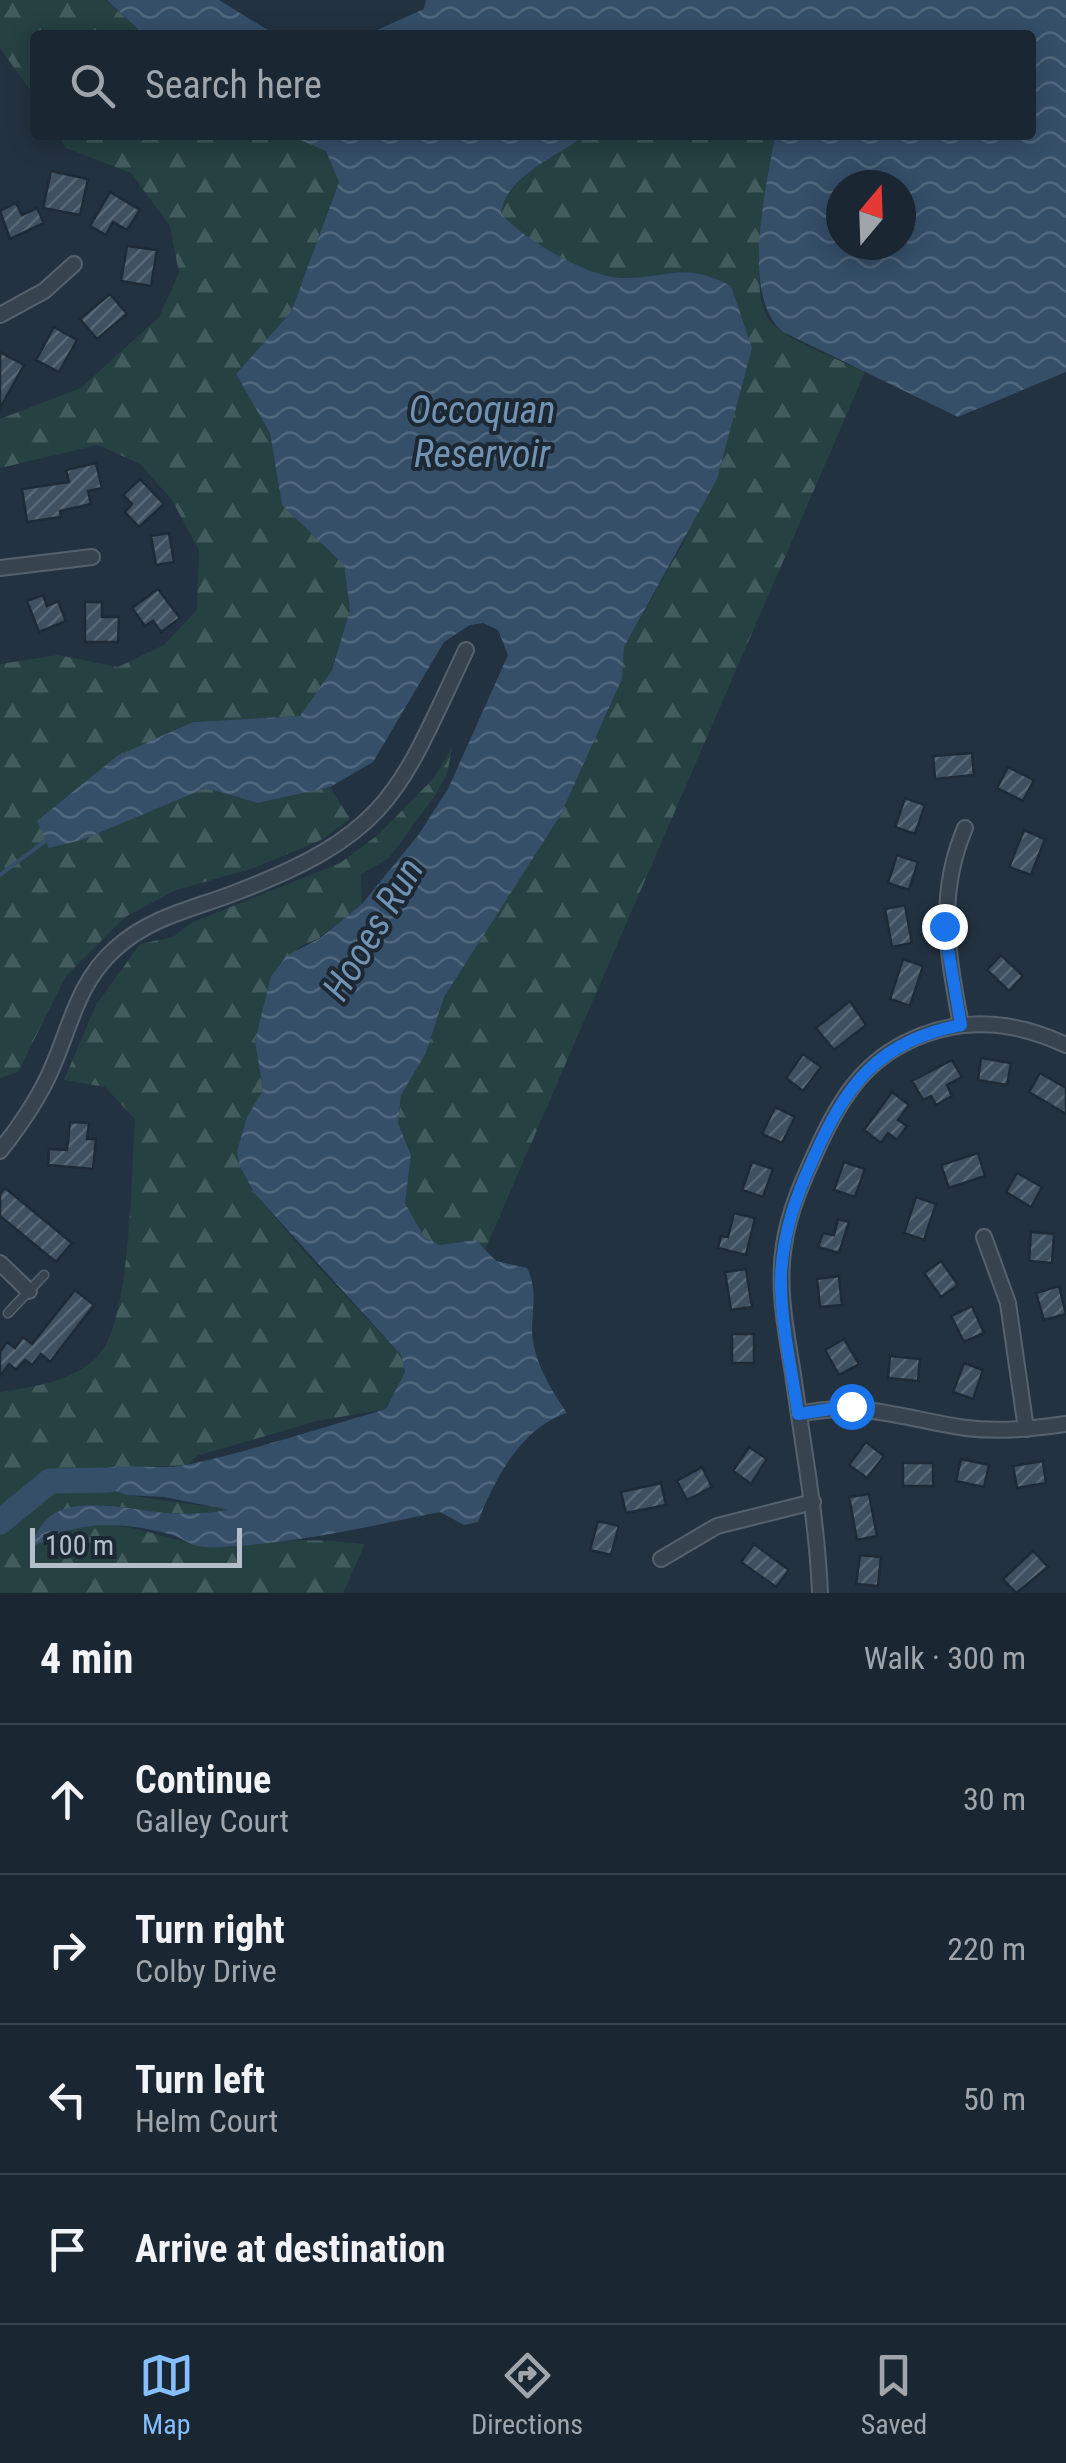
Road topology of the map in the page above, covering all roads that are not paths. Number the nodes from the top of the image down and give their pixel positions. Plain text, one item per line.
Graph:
1 (74, 264) dead end
2 (0, 315) edge
3 (92, 557) dead end
4 (0, 568) edge
5 (466, 650) dead end
6 (966, 828) dead end
7 (961, 1025) junction
8 (1066, 1045) edge
9 (0, 1151) edge
10 (984, 1237) dead end
11 (0, 1264) edge
12 (44, 1274) dead end
13 (29, 1291) junction
14 (8, 1314) dead end
15 (798, 1414) junction
16 (1066, 1424) edge
17 (1026, 1429) junction
18 (812, 1502) junction
19 (661, 1559) dead end
20 (820, 1593) edge

1 - 2 street
3 - 4 street
5 - 9 street
6 - 7 street
7 - 8 street
7 - 15 street
10 - 17 street
11 - 13 street
12 - 13 lane
13 - 14 lane
15 - 17 street
15 - 18 street
16 - 17 street
18 - 19 street
18 - 20 street

